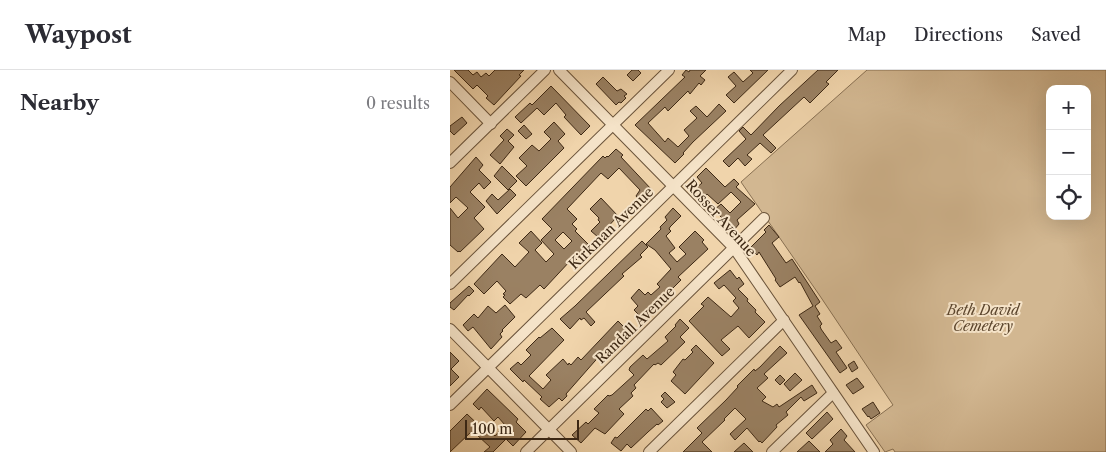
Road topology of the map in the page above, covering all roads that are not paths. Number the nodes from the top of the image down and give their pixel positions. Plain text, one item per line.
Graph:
1 (546, 70) edge
2 (559, 70) edge
3 (669, 70) edge
4 (792, 70) edge
5 (450, 82) edge
6 (491, 124) junction
7 (613, 125) junction
8 (450, 163) edge
9 (673, 186) junction
10 (764, 218) dead end
11 (734, 248) junction
12 (450, 284) edge
13 (784, 320) junction
14 (450, 329) edge
15 (488, 368) junction
16 (833, 393) junction
17 (450, 405) edge
18 (549, 429) junction
19 (526, 452) edge
20 (571, 452) edge
21 (649, 452) edge
22 (772, 452) edge
23 (874, 452) edge

1 - 6 street
2 - 7 street, Rosser Avenue
3 - 7 street
4 - 9 street, Kirkman Avenue
5 - 6 street
6 - 8 street
7 - 9 street, Rosser Avenue
7 - 12 street
9 - 11 street, Rosser Avenue
9 - 15 street, Kirkman Avenue
10 - 11 street, Randall Avenue
11 - 13 street, Rosser Avenue
11 - 18 street, Randall Avenue
13 - 16 street, Rosser Avenue
13 - 21 street
14 - 15 street
15 - 17 street, Kirkman Avenue
15 - 18 street
16 - 22 street
16 - 23 street, Rosser Avenue
18 - 19 street, Randall Avenue
18 - 20 street

